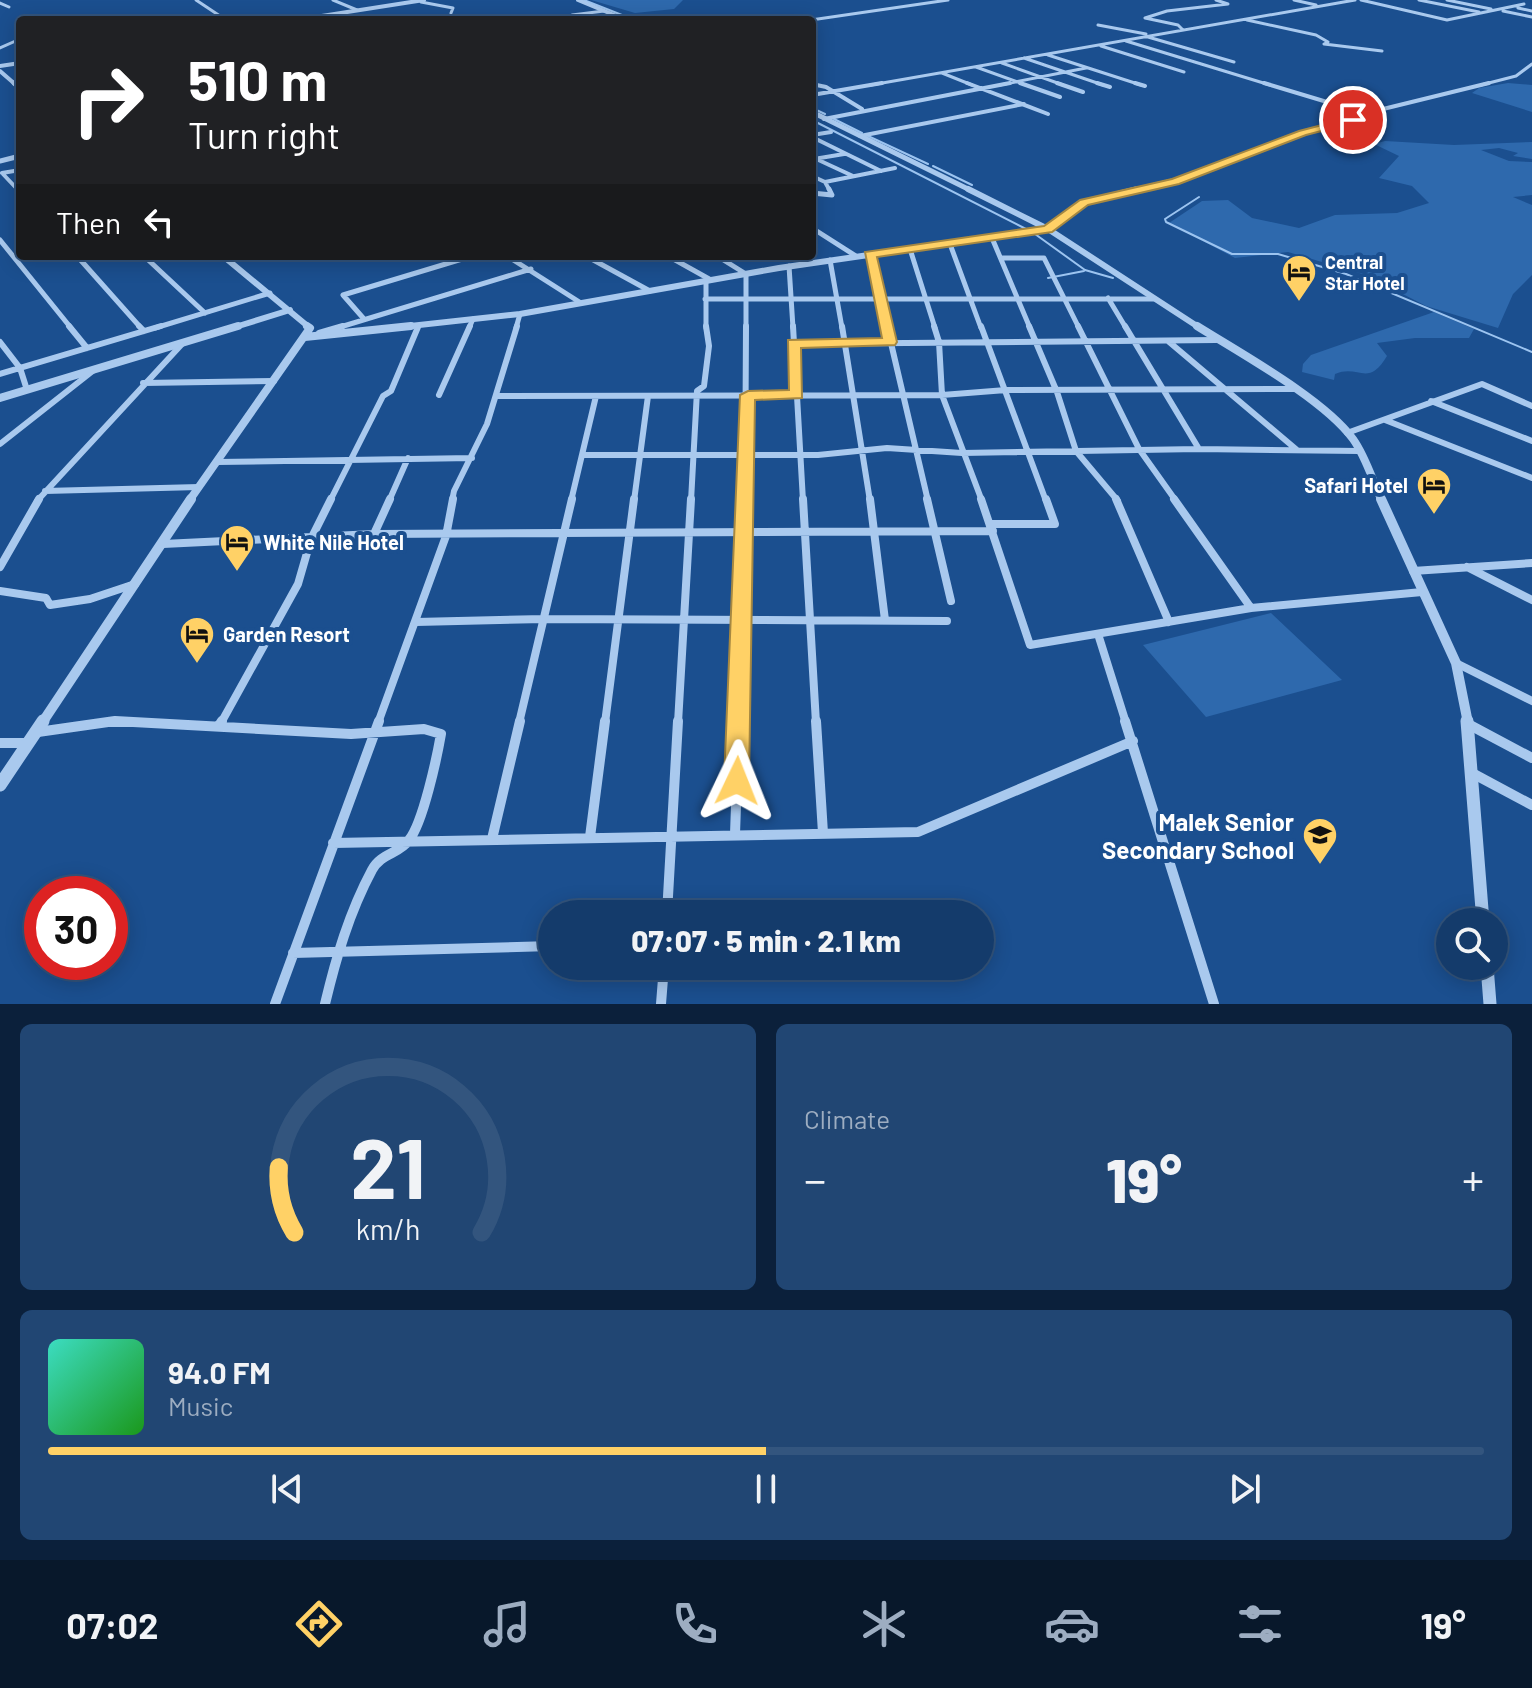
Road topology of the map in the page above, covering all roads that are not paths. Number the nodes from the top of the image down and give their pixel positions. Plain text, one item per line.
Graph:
1 (196, 0) edge
2 (333, 0) edge
3 (424, 0) edge
4 (578, 0) edge
5 (948, 0) edge
6 (1216, 0) edge
7 (1294, 0) edge
8 (1355, 0) edge
9 (1361, 0) edge
10 (1419, 0) edge
11 (1447, 0) edge
12 (0, 3) edge
13 (1524, 4) dead end
14 (1322, 6) junction
15 (9, 7) dead end
16 (1512, 7) junction
17 (357, 10) junction
18 (1496, 10) junction
19 (604, 11) junction
20 (1532, 11) edge
21 (451, 13) dead end
22 (1481, 13) junction
23 (572, 15) dead end
24 (220, 16) edge
25 (320, 16) edge
26 (616, 16) edge
27 (1532, 17) edge
28 (1241, 18) junction
29 (816, 19) edge
30 (1098, 25) dead end
31 (1182, 29) junction
32 (1149, 36) junction
33 (1124, 40) junction
34 (1099, 45) junction
35 (1382, 51) dead end
36 (1045, 54) junction
37 (1023, 58) junction
38 (999, 62) junction
39 (1234, 62) dead end
40 (1532, 64) edge
41 (976, 67) junction
42 (0, 68) edge
43 (1086, 68) junction
44 (939, 71) junction
45 (1064, 72) junction
46 (1184, 72) dead end
47 (1040, 77) junction
48 (1014, 81) junction
49 (16, 84) edge
50 (816, 84) edge
51 (1145, 86) dead end
52 (981, 87) junction
53 (1110, 87) dead end
54 (833, 92) junction
55 (1083, 92) dead end
56 (816, 94) edge
57 (1060, 97) dead end
58 (1024, 104) junction
59 (866, 111) junction
60 (816, 114) edge
61 (1048, 114) dead end
62 (1367, 114) junction
63 (824, 119) junction
64 (831, 132) dead end
65 (816, 135) edge
66 (860, 136) junction
67 (816, 138) edge
68 (844, 154) junction
69 (816, 158) edge
70 (816, 159) edge
71 (895, 168) dead end
72 (881, 171) junction
73 (1, 173) edge
74 (853, 176) junction
75 (816, 178) edge
76 (825, 182) junction
77 (16, 189) edge
78 (816, 193) edge
79 (1048, 229) junction
80 (816, 231) edge
81 (992, 238) junction
82 (0, 240) edge
83 (950, 244) junction
84 (910, 249) junction
85 (870, 254) junction
86 (856, 256) junction
87 (1001, 258) junction
88 (16, 260) edge
89 (16, 260) edge
90 (81, 260) edge
91 (148, 260) edge
92 (228, 260) edge
93 (459, 260) edge
94 (514, 260) edge
95 (593, 260) edge
96 (675, 260) edge
97 (723, 260) edge
98 (830, 260) junction
99 (789, 266) junction
100 (531, 269) junction
101 (746, 274) junction
102 (708, 280) junction
103 (650, 291) junction
104 (270, 293) junction
105 (791, 298) junction
106 (837, 298) junction
107 (880, 298) junction
108 (925, 298) junction
109 (970, 298) junction
110 (1017, 298) junction
111 (1062, 298) junction
112 (1108, 298) junction
113 (705, 299) junction
114 (747, 299) junction
115 (1153, 299) junction
116 (581, 303) junction
117 (290, 310) junction
118 (205, 313) junction
119 (520, 314) junction
120 (364, 319) junction
121 (473, 319) junction
122 (418, 327) junction
123 (144, 331) junction
124 (305, 337) junction
125 (1134, 340) junction
126 (1167, 340) junction
127 (1216, 340) junction
128 (1035, 341) junction
129 (1082, 341) junction
130 (0, 342) edge
131 (183, 342) junction
132 (890, 342) junction
133 (939, 342) junction
134 (987, 342) junction
135 (845, 343) junction
136 (794, 344) junction
137 (87, 348) junction
138 (20, 368) junction
139 (96, 369) junction
140 (0, 374) edge
141 (274, 381) junction
142 (143, 383) junction
143 (1295, 389) junction
144 (27, 390) junction
145 (1006, 390) junction
146 (1228, 390) junction
147 (1163, 391) junction
148 (1057, 392) junction
149 (1110, 392) junction
150 (854, 394) junction
151 (903, 394) junction
152 (439, 395) dead end
153 (748, 395) junction
154 (797, 395) junction
155 (942, 395) junction
156 (496, 396) junction
157 (596, 396) junction
158 (648, 396) junction
159 (697, 396) junction
160 (0, 398) edge
161 (1431, 401) junction
162 (1532, 406) edge
163 (1384, 420) junction
164 (1347, 433) junction
165 (1532, 441) edge
166 (2, 443) edge
167 (1139, 449) junction
168 (1199, 449) junction
169 (1297, 450) junction
170 (1028, 451) junction
171 (1076, 451) junction
172 (1359, 451) junction
173 (800, 452) junction
174 (864, 452) junction
175 (916, 452) junction
176 (694, 453) junction
177 (747, 453) junction
178 (962, 453) junction
179 (640, 454) junction
180 (582, 455) junction
181 (408, 458) junction
182 (472, 458) junction
183 (350, 459) junction
184 (217, 462) junction
185 (1532, 478) edge
186 (199, 487) junction
187 (45, 491) junction
188 (992, 528) junction
189 (564, 532) junction
190 (629, 532) junction
191 (691, 532) junction
192 (742, 532) junction
193 (804, 533) junction
194 (872, 533) junction
195 (934, 533) junction
196 (374, 534) junction
197 (446, 536) junction
198 (311, 539) junction
199 (163, 544) junction
200 (1532, 563) edge
201 (1466, 566) junction
202 (0, 567) edge
203 (1413, 571) junction
204 (135, 584) junction
205 (0, 591) edge
206 (1422, 592) junction
207 (1532, 600) edge
208 (951, 601) dead end
209 (1251, 608) junction
210 (544, 619) junction
211 (618, 619) junction
212 (685, 619) junction
213 (741, 619) junction
214 (810, 620) junction
215 (885, 620) junction
216 (947, 621) dead end
217 (416, 622) junction
218 (1169, 622) junction
219 (1098, 634) junction
220 (1456, 663) junction
221 (1532, 701) edge
222 (1468, 724) junction
223 (218, 727) junction
224 (33, 732) junction
225 (371, 734) junction
226 (1133, 741) junction
227 (0, 743) edge
228 (26, 743) junction
229 (1532, 758) edge
230 (1470, 772) junction
231 (0, 785) edge
232 (1532, 805) edge
233 (823, 833) junction
234 (735, 834) junction
235 (672, 835) junction
236 (590, 837) junction
237 (492, 839) junction
238 (409, 841) junction
239 (333, 843) junction
240 (668, 900) edge
241 (1482, 908) edge
242 (538, 946) edge
243 (336, 952) junction
244 (293, 953) junction
245 (663, 980) edge
246 (1488, 980) edge
247 (275, 1004) edge
248 (325, 1004) edge
249 (661, 1004) edge
250 (1214, 1004) edge
251 (1490, 1004) edge

1 - 24 street
2 - 17 street
3 - 17 street
3 - 21 street
4 - 19 street
5 - 29 street
6 - 31 street
7 - 14 street
8 - 14 street
9 - 22 street
10 - 22 street
11 - 18 street
12 - 15 street
13 - 16 street
14 - 28 street
16 - 18 street
16 - 20 street
17 - 25 street
18 - 22 street
18 - 27 street
19 - 23 street
19 - 26 street
28 - 31 street
28 - 35 street
30 - 32 street
31 - 32 street
32 - 33 street
32 - 39 street
33 - 34 street
33 - 62 street
34 - 36 street
34 - 46 street
36 - 37 street
36 - 43 street
37 - 38 street
37 - 45 street
38 - 41 street
38 - 47 street
40 - 62 street
41 - 44 street
41 - 48 street
42 - 49 street
43 - 45 street
43 - 51 street
44 - 52 street
44 - 54 street
45 - 47 street
45 - 53 street
47 - 48 street
47 - 55 street
48 - 52 street
48 - 57 street
50 - 54 street
52 - 58 street
52 - 59 street
54 - 56 street
54 - 59 street
58 - 61 street
58 - 66 street
59 - 63 street
60 - 63 street
62 - 79 street
63 - 66 street
64 - 65 street
66 - 79 street
67 - 68 street
68 - 69 street
68 - 72 street
70 - 74 street
71 - 72 street
72 - 74 street
73 - 77 street
74 - 76 street
75 - 76 street
76 - 78 street
79 - 81 street
79 - 115 street
80 - 86 street
81 - 83 street
81 - 87 street
82 - 88 street
83 - 84 street
83 - 109 street
84 - 85 street
84 - 108 street
85 - 86 street
85 - 107 street
86 - 98 street
87 - 110 street
87 - 111 street
89 - 137 street
90 - 123 street
91 - 118 street
92 - 104 street
93 - 120 street
94 - 100 street
95 - 103 street
96 - 102 street
97 - 101 street
98 - 99 street
98 - 106 street
99 - 101 street
99 - 105 street
100 - 116 street
100 - 120 street
101 - 102 street
101 - 114 street
102 - 103 street
102 - 113 street
103 - 116 street
104 - 117 street
104 - 118 street
105 - 106 street
105 - 114 street
105 - 136 street
106 - 107 street
106 - 135 street
107 - 108 street
107 - 132 street
108 - 109 street
108 - 133 street
109 - 110 street
109 - 134 street
110 - 111 street
110 - 128 street
111 - 112 street
111 - 129 street
112 - 115 street
112 - 125 street
113 - 114 street
113 - 159 street
114 - 153 street
115 - 127 street
116 - 119 street
117 - 124 street
117 - 131 street
118 - 123 street
119 - 121 street
119 - 156 street
120 - 124 street
121 - 122 street
121 - 152 street
122 - 124 street
122 - 183 street
123 - 137 street
124 - 141 street
125 - 126 street
125 - 129 street
125 - 147 street
126 - 127 street
126 - 146 street
127 - 143 street
128 - 129 street
128 - 134 street
128 - 148 street
129 - 149 street
130 - 138 street
131 - 139 street
131 - 142 street
132 - 133 street
132 - 135 street
132 - 151 street
133 - 134 street
133 - 155 street
134 - 145 street
135 - 136 street
135 - 150 street
136 - 154 street
137 - 138 street
138 - 140 street
138 - 144 street
139 - 144 street
139 - 166 street
141 - 142 street
141 - 184 street
142 - 187 street
143 - 146 street
143 - 164 street
144 - 160 street
145 - 148 street
145 - 155 street
145 - 170 street
146 - 147 street
146 - 169 street
147 - 149 street
147 - 168 street
148 - 149 street
148 - 171 street
149 - 167 street
150 - 151 street
150 - 154 street
150 - 174 street
151 - 155 street
151 - 175 street
153 - 154 street
153 - 159 street
153 - 177 street
154 - 173 street
155 - 178 street
156 - 157 street
156 - 182 street
157 - 158 street
157 - 180 street
158 - 159 street
158 - 179 street
159 - 176 street
161 - 162 street
161 - 163 street
161 - 165 street
163 - 164 street
163 - 185 street
164 - 172 street
167 - 168 street
167 - 171 street
167 - 209 street
168 - 169 street
169 - 172 street
170 - 171 street
170 - 178 street
170 - 188 street
171 - 218 street
172 - 203 street
173 - 174 street
173 - 177 street
173 - 193 street
174 - 175 street
174 - 194 street
175 - 178 street
175 - 195 street
176 - 177 street
176 - 179 street
176 - 191 street
177 - 192 street
178 - 188 street
179 - 180 street
179 - 190 street
180 - 189 street
181 - 182 street
181 - 183 street
181 - 196 street
182 - 197 street
183 - 184 street
183 - 198 street
184 - 186 street
186 - 187 street
186 - 199 street
187 - 202 street
188 - 195 street
188 - 219 street
189 - 190 street
189 - 197 street
189 - 210 street
190 - 191 street
190 - 211 street
191 - 192 street
191 - 212 street
192 - 193 street
192 - 213 street
193 - 194 street
193 - 214 street
194 - 195 street
194 - 215 street
195 - 208 street
196 - 197 street
196 - 198 street
197 - 217 street
198 - 199 street
198 - 223 street
199 - 204 street
200 - 201 street
201 - 203 street
201 - 207 street
203 - 206 street
204 - 205 street
204 - 224 street
206 - 209 street
206 - 220 street
209 - 218 street
210 - 211 street
210 - 217 street
210 - 237 street
211 - 212 street
211 - 236 street
212 - 213 street
212 - 235 street
213 - 214 street
213 - 234 street
214 - 215 street
214 - 233 street
215 - 216 street
217 - 225 street
218 - 219 street
219 - 226 street
220 - 221 street
220 - 222 street
222 - 229 street
222 - 230 street
223 - 224 street
223 - 225 street
224 - 228 street
225 - 238 street
225 - 239 street
226 - 233 street
226 - 250 street
227 - 228 street
228 - 231 street
230 - 232 street
230 - 241 street
233 - 234 street
234 - 235 street
235 - 236 street
235 - 240 street
236 - 237 street
237 - 238 street
238 - 239 street
238 - 243 street
239 - 244 street
242 - 243 street
243 - 244 street
243 - 248 street
244 - 247 street
245 - 249 street
246 - 251 street

